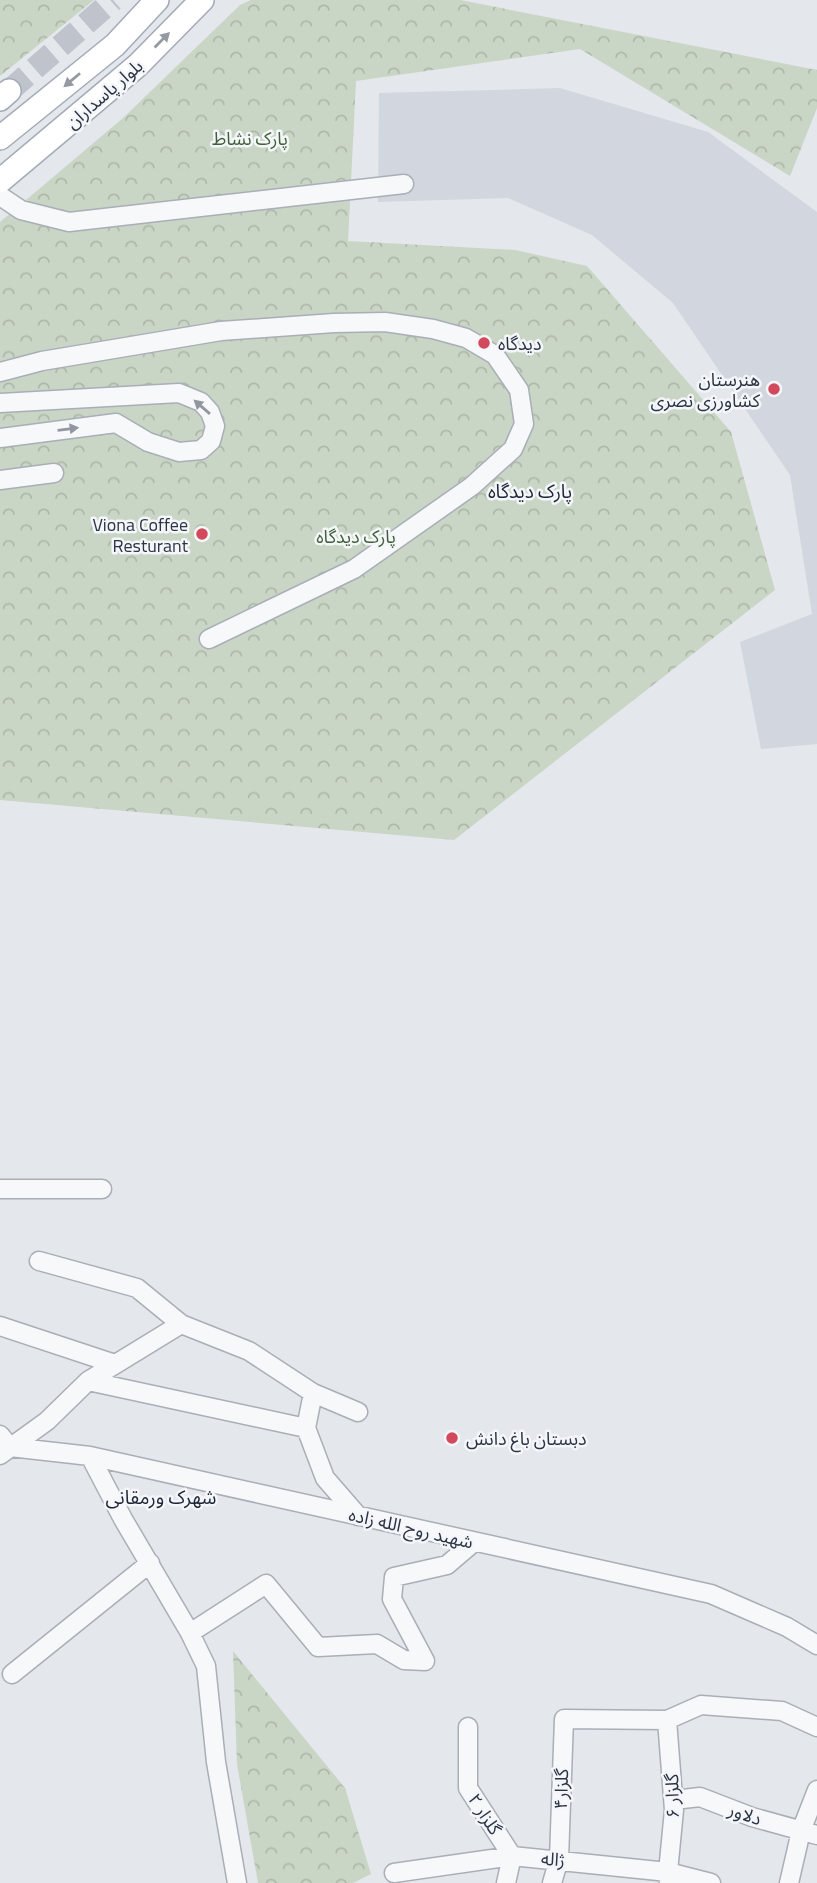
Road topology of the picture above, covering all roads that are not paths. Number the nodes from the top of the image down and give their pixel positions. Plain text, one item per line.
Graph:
1 (157, 0) edge
2 (202, 0) edge
3 (0, 138) edge
4 (0, 181) edge
5 (404, 184) dead end
6 (0, 196) edge
7 (0, 372) edge
8 (0, 403) edge
9 (0, 438) edge
10 (54, 473) dead end
11 (0, 480) edge
12 (209, 639) dead end
13 (0, 1189) edge
14 (102, 1189) dead end
15 (39, 1261) dead end
16 (181, 1324) junction
17 (0, 1326) edge
18 (115, 1364) junction
19 (88, 1381) junction
20 (313, 1394) junction
21 (358, 1412) dead end
22 (306, 1428) junction
23 (3, 1445) edge
24 (90, 1456) junction
25 (358, 1516) junction
26 (474, 1542) junction
27 (150, 1563) junction
28 (190, 1633) junction
29 (817, 1645) edge
30 (12, 1674) dead end
31 (667, 1720) junction
32 (468, 1727) dead end
33 (817, 1727) edge
34 (817, 1790) edge
35 (674, 1800) junction
36 (809, 1833) edge
37 (512, 1856) junction
38 (559, 1860) junction
39 (394, 1873) dead end
40 (668, 1877) edge
41 (237, 1883) edge
42 (506, 1883) edge
43 (552, 1883) edge
44 (711, 1883) edge
45 (789, 1883) edge

1 -> 3 main road, بلوار پاسداران
4 -> 2 main road, بلوار پاسداران
5 - 6 street
7 - 12 street
9 -> 8 street
10 - 11 street
13 - 14 street
15 - 16 street
16 - 18 street
16 - 20 street
17 - 18 street
18 - 19 street
19 - 22 street
19 - 23 street
20 - 21 street
20 - 22 street
22 - 25 street
23 - 24 street, شهید روح الله زاده
24 - 25 street, شهید روح الله زاده
24 - 27 street
25 - 26 street, شهید روح الله زاده
26 - 28 street
26 - 29 street, شهید روح الله زاده
27 - 28 street
27 - 30 street
28 - 41 street
31 - 33 street
31 - 35 street, گلزار ۶
31 - 38 street, گلزار۴
32 - 37 street, گلزار ۲
34 - 36 street
35 - 36 street, دلاور
35 - 40 street, گلزار ۶
36 - 45 street
37 - 38 street, ژاله
37 - 39 street, ژاله
37 - 42 street
38 - 40 street, ژاله
38 - 43 street, گلزار۴
40 - 44 street, ژاله

